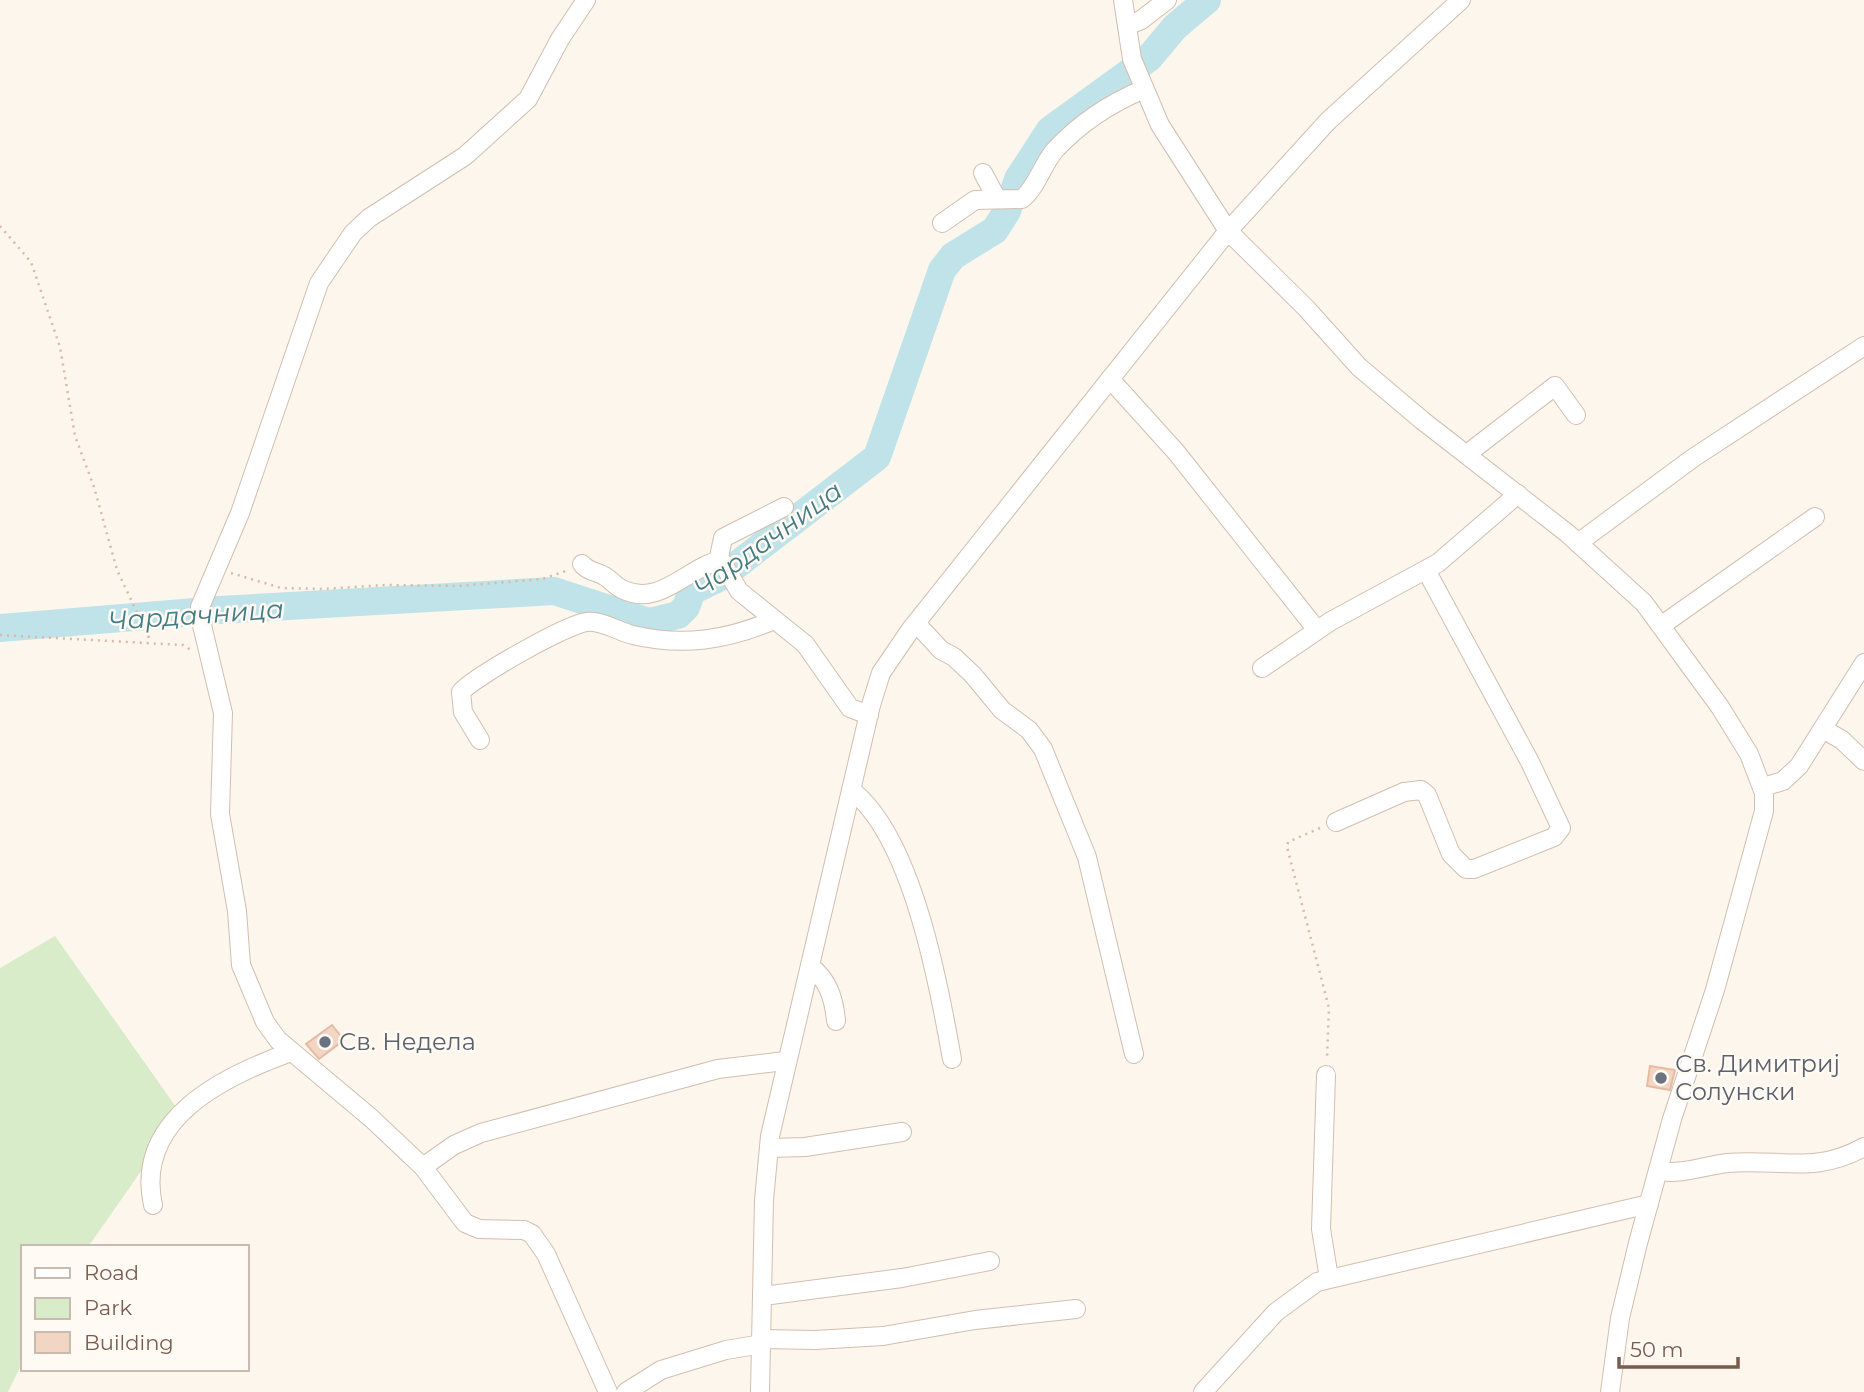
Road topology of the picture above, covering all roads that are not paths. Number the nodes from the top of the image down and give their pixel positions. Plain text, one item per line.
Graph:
1 (586, 0) edge
2 (1123, 0) edge
3 (1167, 0) edge
4 (1461, 0) edge
5 (1127, 26) junction
6 (1138, 74) junction
7 (983, 173) dead end
8 (1006, 199) junction
9 (942, 223) dead end
10 (1228, 231) junction
11 (1864, 346) edge
12 (1110, 379) junction
13 (1576, 415) dead end
14 (1467, 454) junction
15 (1518, 494) junction
16 (784, 508) dead end
17 (1815, 517) dead end
18 (1578, 543) junction
19 (582, 564) road end
20 (725, 568) junction
21 (1426, 570) junction
22 (774, 620) junction
23 (916, 623) junction
24 (1662, 625) junction
25 (1317, 629) junction
26 (1864, 663) edge
27 (1262, 668) dead end
28 (869, 715) junction
29 (1823, 729) junction
30 (480, 740) dead end
31 (1864, 761) edge
32 (1763, 788) junction
33 (851, 790) junction
34 (1336, 822) road end
35 (810, 966) junction
36 (836, 1021) dead end
37 (291, 1052) junction
38 (1134, 1054) dead end
39 (952, 1059) dead end
40 (785, 1061) junction
41 (1326, 1075) road end
42 (902, 1132) dead end
43 (769, 1147) junction
44 (1864, 1147) edge
45 (423, 1167) junction
46 (1658, 1171) junction
47 (153, 1205) dead end
48 (1649, 1205) junction
49 (990, 1261) dead end
50 (1329, 1278) junction
51 (763, 1296) junction
52 (1076, 1309) dead end
53 (762, 1341) junction
54 (608, 1392) edge
55 (626, 1392) edge
56 (760, 1392) edge
57 (1203, 1392) edge
58 (1610, 1392) edge

1 - 37 street
2 - 5 street
3 - 5 street
4 - 10 street
5 - 6 street
6 - 8 street
6 - 10 street
7 - 8 street
8 - 9 street
10 - 12 street
10 - 14 street
11 - 18 street
12 - 23 street
12 - 25 street
13 - 14 street
14 - 15 street
15 - 18 street
15 - 21 street
16 - 20 street
17 - 24 street
18 - 24 street
19 - 20 street
20 - 22 street
21 - 25 street
21 - 34 street
22 - 28 street
22 - 30 street
23 - 28 street
23 - 38 street
24 - 32 street
25 - 27 street
26 - 29 street
28 - 33 street
29 - 31 street
29 - 32 street
32 - 46 street
33 - 35 street
33 - 39 street
35 - 36 street
35 - 40 street
37 - 45 street
37 - 47 street
40 - 43 street
40 - 45 street
41 - 50 street
42 - 43 street
43 - 51 street
44 - 46 street
45 - 54 street
46 - 48 street
48 - 50 street
48 - 58 street
49 - 51 street
50 - 57 street
51 - 53 street
52 - 53 street
53 - 55 street
53 - 56 street

